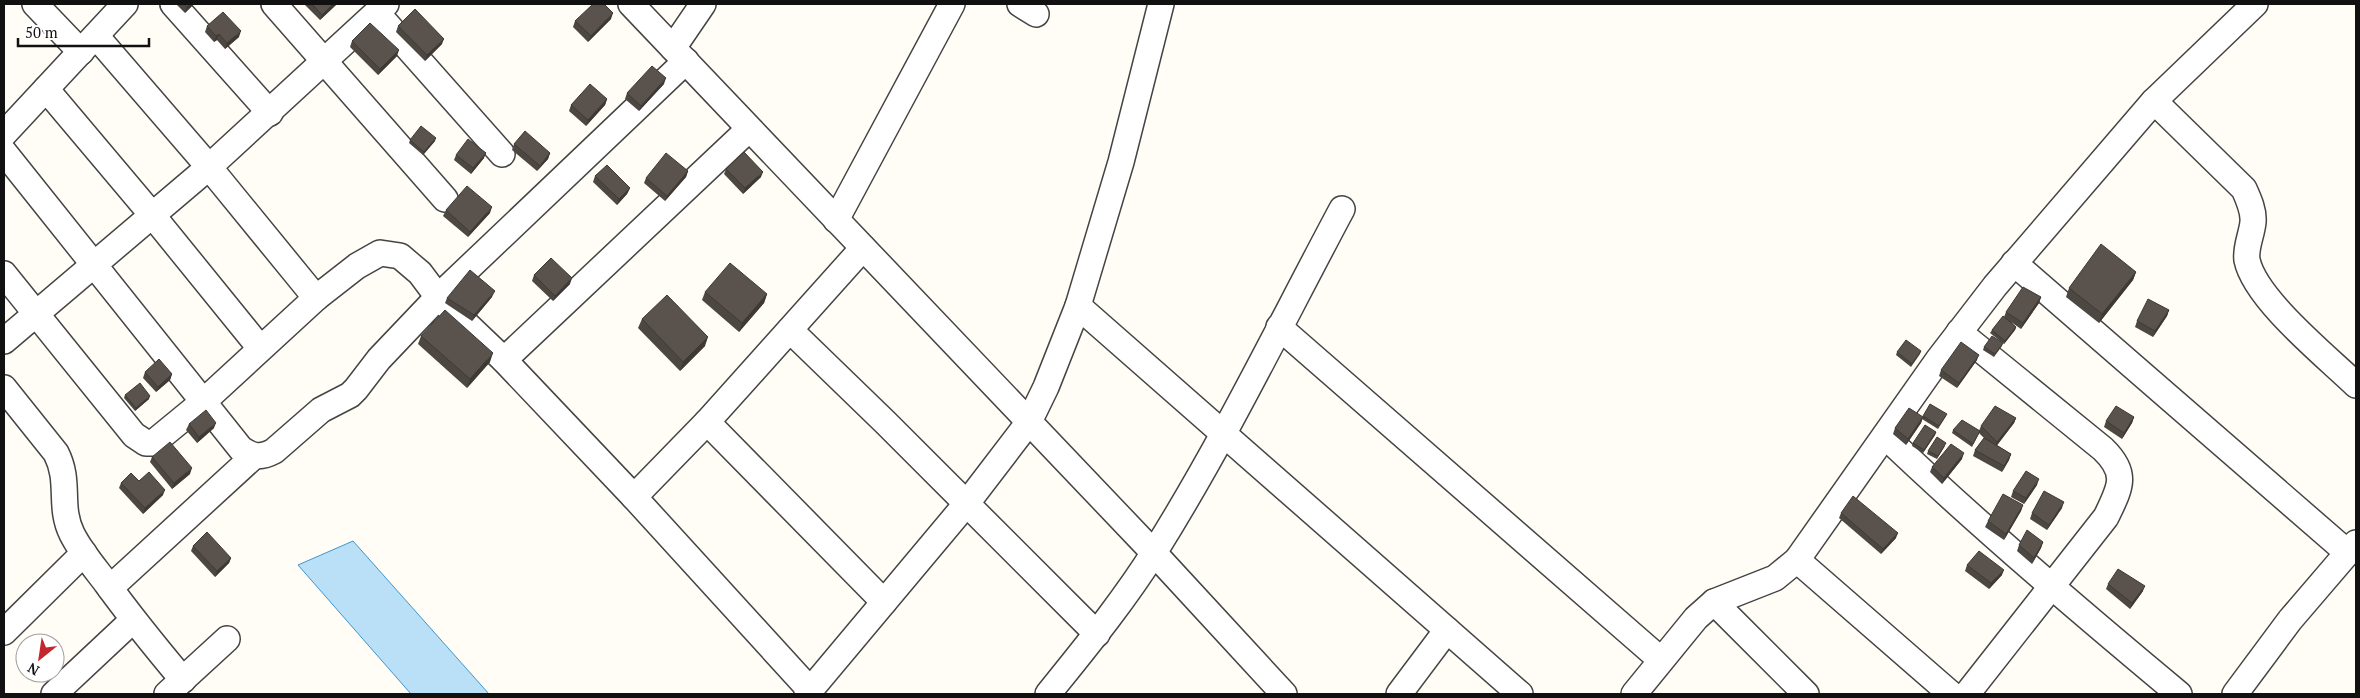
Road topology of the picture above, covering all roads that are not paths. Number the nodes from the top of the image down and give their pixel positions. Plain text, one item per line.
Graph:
1 (35, 4) edge
2 (125, 4) edge
3 (173, 4) edge
4 (274, 4) edge
5 (631, 4) edge
6 (704, 4) edge
7 (952, 4) edge
8 (1161, 4) edge
9 (2255, 4) edge
10 (382, 8) edge
11 (88, 44) junction
12 (679, 54) junction
13 (324, 61) junction
14 (46, 89) junction
15 (2154, 101) junction
16 (270, 113) junction
17 (750, 129) junction
18 (4, 134) edge
19 (4, 152) edge
20 (502, 154) dead end
21 (209, 167) junction
22 (445, 199) dead end
23 (1342, 208) dead end
24 (153, 216) junction
25 (836, 220) junction
26 (863, 248) junction
27 (2014, 262) junction
28 (95, 264) junction
29 (4, 274) edge
30 (438, 297) junction
31 (316, 298) junction
32 (1078, 306) junction
33 (36, 314) junction
34 (1279, 327) junction
35 (790, 330) junction
36 (1959, 332) junction
37 (4, 341) edge
38 (260, 348) junction
39 (504, 360) junction
40 (2356, 384) edge
41 (4, 388) edge
42 (203, 402) junction
43 (707, 422) junction
44 (1029, 422) junction
45 (1224, 433) junction
46 (1885, 436) junction
47 (254, 456) junction
48 (634, 497) junction
49 (967, 503) junction
50 (2352, 548) edge
51 (84, 553) junction
52 (1154, 553) junction
53 (1797, 560) junction
54 (110, 588) junction
55 (2052, 588) junction
56 (884, 602) junction
57 (1714, 602) junction
58 (133, 620) junction
59 (1447, 630) junction
60 (4, 632) edge
61 (1097, 634) junction
62 (227, 639) dead end
63 (1662, 660) junction
64 (175, 687) edge
65 (808, 692) edge
66 (1803, 693) edge
67 (54, 694) edge
68 (1048, 694) edge
69 (1284, 694) edge
70 (1399, 694) edge
71 (1520, 694) edge
72 (1634, 694) edge
73 (1951, 694) edge
74 (1967, 694) edge
75 (2179, 694) edge
76 (2235, 694) edge

1 - 11 street
2 - 11 street
3 - 16 street
4 - 13 street
5 - 12 street
6 - 12 street
7 - 25 street
8 - 32 street
9 - 15 street
10 - 13 street
10 - 20 street
11 - 14 street
11 - 21 street
12 - 17 street
12 - 30 street
13 - 16 street
13 - 22 street
14 - 18 street
14 - 24 street
15 - 27 street
15 - 40 street
16 - 21 street
17 - 25 street
17 - 39 street
19 - 28 street
21 - 24 street
21 - 31 street
23 - 34 street
24 - 28 street
24 - 38 street
25 - 26 street
26 - 35 street
26 - 44 street
27 - 36 street
27 - 50 street
28 - 33 street
28 - 42 street
29 - 33 street
30 - 31 street
30 - 39 street
30 - 47 street
31 - 38 street
32 - 44 street
32 - 45 street
33 - 37 street
33 - 42 street
34 - 45 street
34 - 63 street
35 - 43 street
35 - 49 street
36 - 46 street
36 - 55 street
38 - 42 street
39 - 48 street
41 - 51 street
42 - 47 street
43 - 48 street
43 - 56 street
44 - 49 street
44 - 52 street
45 - 52 street
45 - 59 street
46 - 53 street
46 - 55 street
47 - 54 street
48 - 65 street
49 - 56 street
49 - 61 street
50 - 76 street
51 - 54 street
51 - 60 street
52 - 61 street
52 - 69 street
53 - 57 street
53 - 73 street
54 - 58 street
55 - 74 street
55 - 75 street
56 - 65 street
57 - 63 street
57 - 66 street
58 - 64 street
58 - 67 street
59 - 70 street
59 - 71 street
61 - 68 street
62 - 64 street
63 - 72 street

